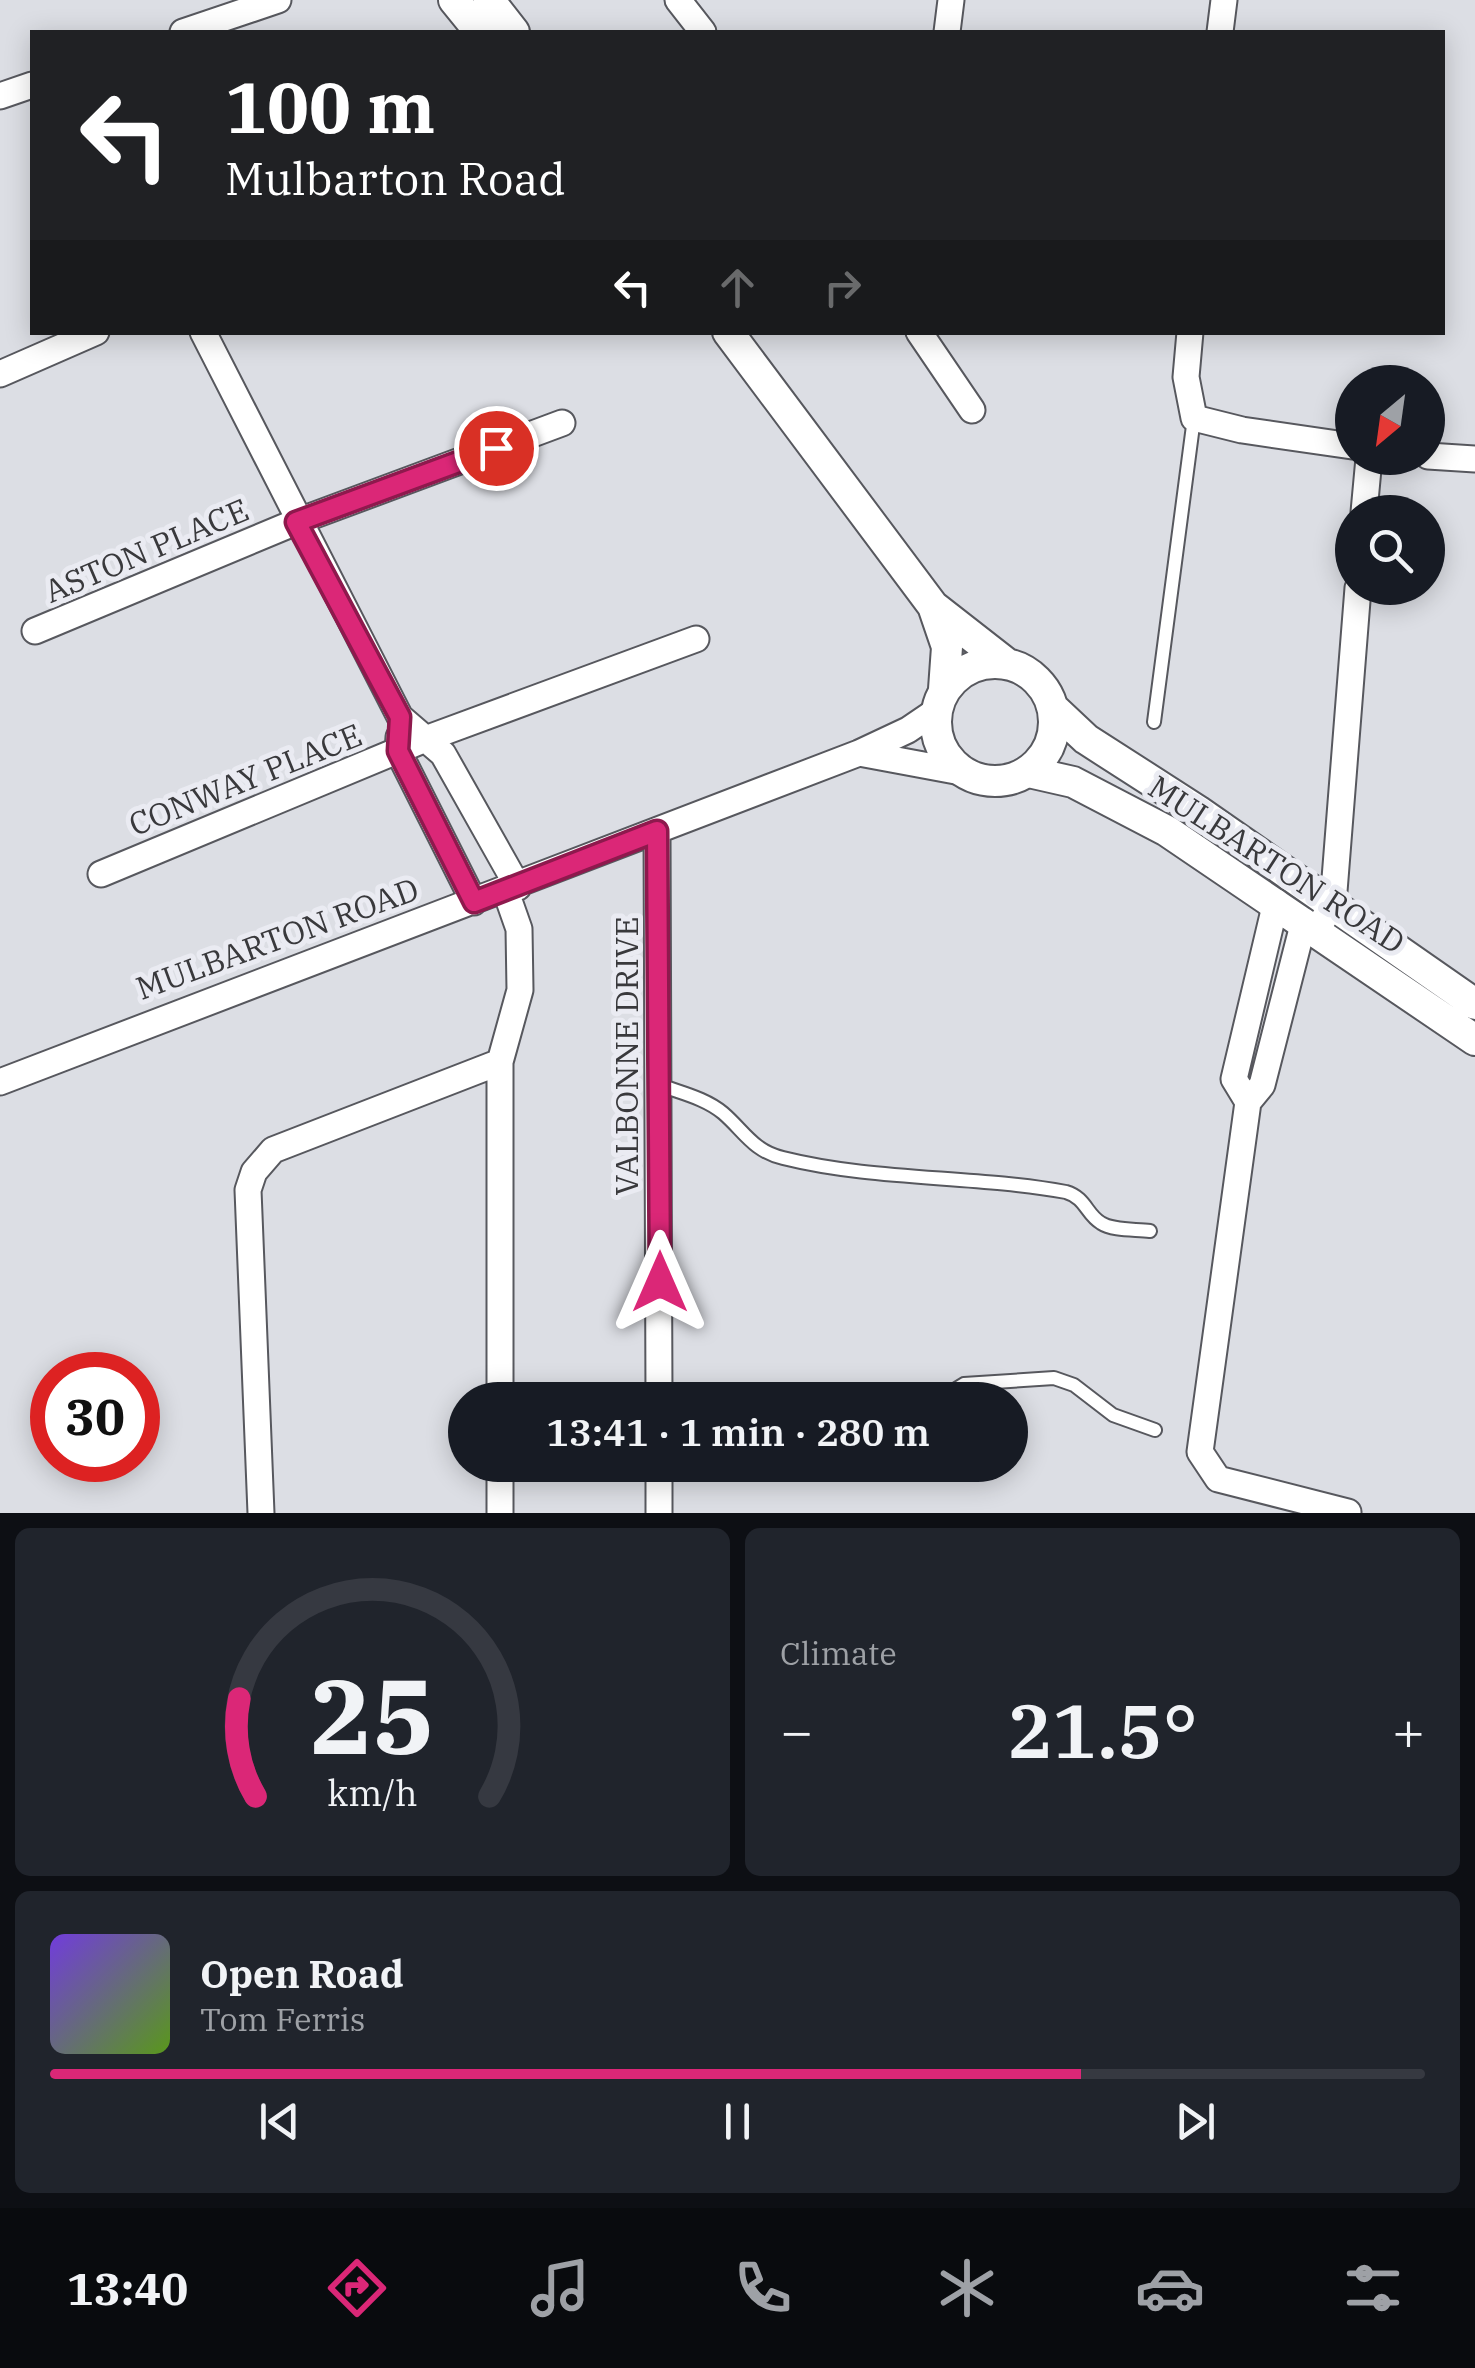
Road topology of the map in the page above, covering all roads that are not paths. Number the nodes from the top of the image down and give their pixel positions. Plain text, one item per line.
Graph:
1 (278, 0) edge
2 (678, 0) edge
3 (951, 0) edge
4 (1224, 0) edge
5 (475, 10) edge
6 (189, 30) edge
7 (510, 30) edge
8 (701, 30) edge
9 (947, 30) edge
10 (1220, 30) edge
11 (30, 85) edge
12 (0, 96) edge
13 (89, 335) edge
14 (203, 335) edge
15 (730, 335) edge
16 (921, 335) edge
17 (1190, 335) edge
18 (0, 374) edge
19 (972, 410) dead end
20 (1194, 418) junction
21 (562, 423) dead end
22 (1335, 444) edge
23 (1445, 457) edge
24 (1475, 459) edge
25 (296, 522) junction
26 (1356, 605) edge
27 (933, 606) junction
28 (35, 632) dead end
29 (696, 639) dead end
30 (1006, 663) junction
31 (940, 700) junction
32 (1053, 708) junction
33 (400, 717) junction
34 (1154, 722) dead end
35 (428, 738) junction
36 (398, 751) junction
37 (859, 753) junction
38 (961, 772) junction
39 (1028, 772) junction
40 (657, 831) junction
41 (100, 874) dead end
42 (512, 889) junction
43 (474, 902) junction
44 (1276, 902) junction
45 (1318, 918) junction
46 (1475, 1004) edge
47 (1475, 1040) edge
48 (500, 1062) junction
49 (0, 1082) edge
50 (660, 1085) junction
51 (1248, 1102) junction
52 (1150, 1231) dead end
53 (500, 1382) edge
54 (659, 1382) edge
55 (994, 1382) edge
56 (1155, 1430) dead end
57 (500, 1482) edge
58 (659, 1482) edge
59 (1348, 1512) edge
60 (261, 1513) edge
61 (500, 1513) edge
62 (659, 1513) edge

1 - 6 street
2 - 8 street
3 - 9 street
4 - 10 street
5 - 7 street
11 - 12 street
13 - 18 street
14 - 25 street
15 - 27 street
16 - 19 street
17 - 20 street
20 - 22 street
20 - 34 lane
21 - 25 street, ASTON PLACE
23 - 24 street
25 - 28 street, ASTON PLACE
25 - 33 street
26 - 45 street
27 - 30 street
27 - 31 street
29 - 35 street, CONWAY PLACE
30 - 31 street, MULBARTON ROAD
30 - 32 street, MULBARTON ROAD
31 - 37 street, MULBARTON ROAD
31 - 38 street
32 - 39 street
32 - 45 street, MULBARTON ROAD
33 - 35 street
33 - 36 street
35 - 36 street, CONWAY PLACE
35 - 42 street
36 - 41 street, CONWAY PLACE
36 - 43 street
37 - 38 street, MULBARTON ROAD
37 - 40 street, MULBARTON ROAD
38 - 39 street, MULBARTON ROAD
39 - 44 street, MULBARTON ROAD
40 - 42 street, MULBARTON ROAD
40 - 50 street, VALBONNE DRIVE
42 - 43 street, MULBARTON ROAD
42 - 48 street
43 - 49 street, MULBARTON ROAD
44 - 45 street, MULBARTON ROAD
44 - 51 street
45 - 46 street, MULBARTON ROAD
45 - 47 street, MULBARTON ROAD
45 - 51 street
48 - 53 street
48 - 60 street
50 - 52 lane
50 - 54 street, VALBONNE DRIVE
51 - 59 street
55 - 56 lane
57 - 61 street
58 - 62 street

